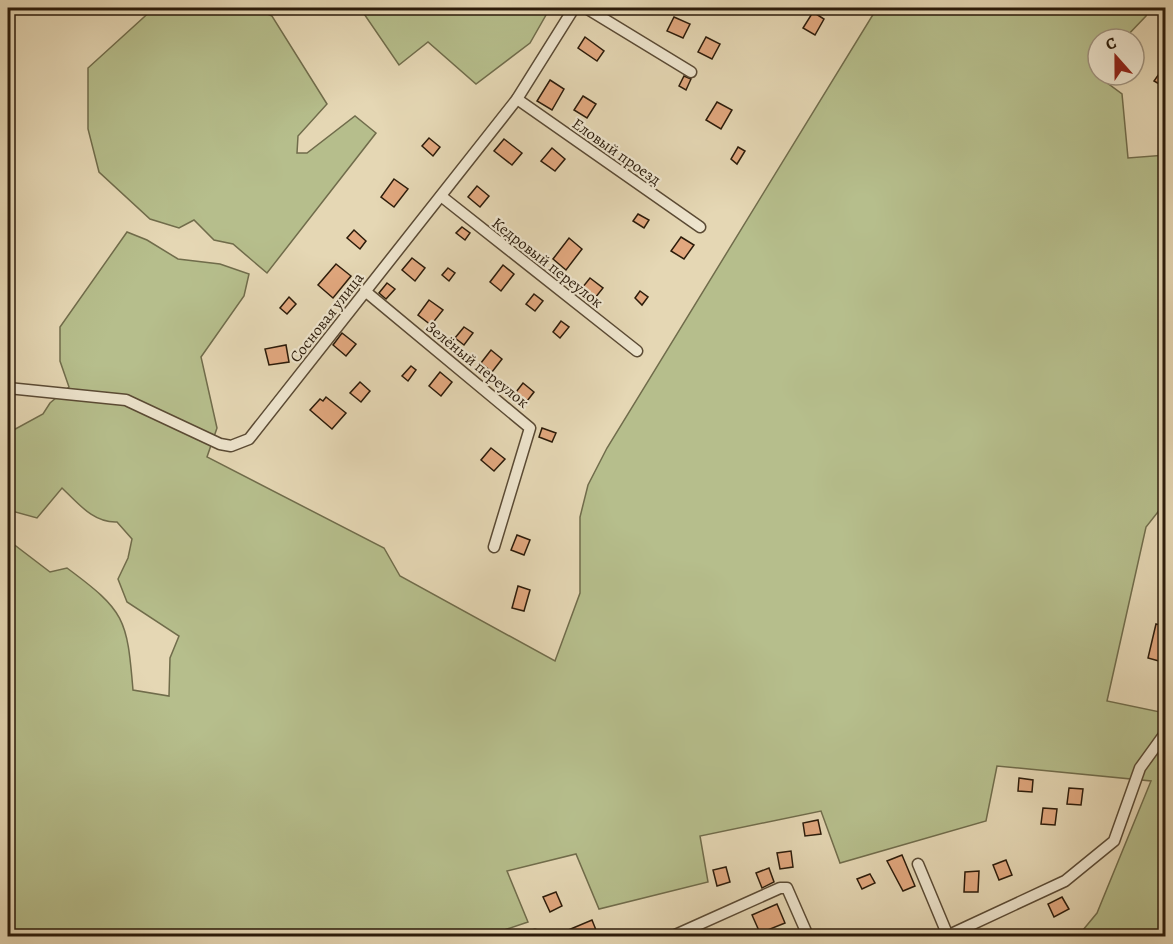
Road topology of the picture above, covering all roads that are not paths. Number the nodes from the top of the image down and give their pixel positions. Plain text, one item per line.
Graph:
1 (574, 8) edge
2 (586, 8) edge
3 (691, 72) dead end
4 (517, 99) junction
5 (441, 196) junction
6 (700, 227) dead end
7 (365, 291) junction
8 (637, 351) dead end
9 (8, 388) edge
10 (494, 547) dead end
11 (1166, 732) edge
12 (918, 864) dead end
13 (673, 936) edge
14 (808, 936) edge
15 (947, 936) edge

1 - 4 street, Сосновая улица
2 - 3 street
4 - 5 street, Сосновая улица
4 - 6 street, Еловый проезд
5 - 7 street, Сосновая улица
5 - 8 street, Кедровый переулок
7 - 9 street, Сосновая улица
7 - 10 street, Зелёный переулок
11 - 15 street
12 - 15 street
13 - 14 street

